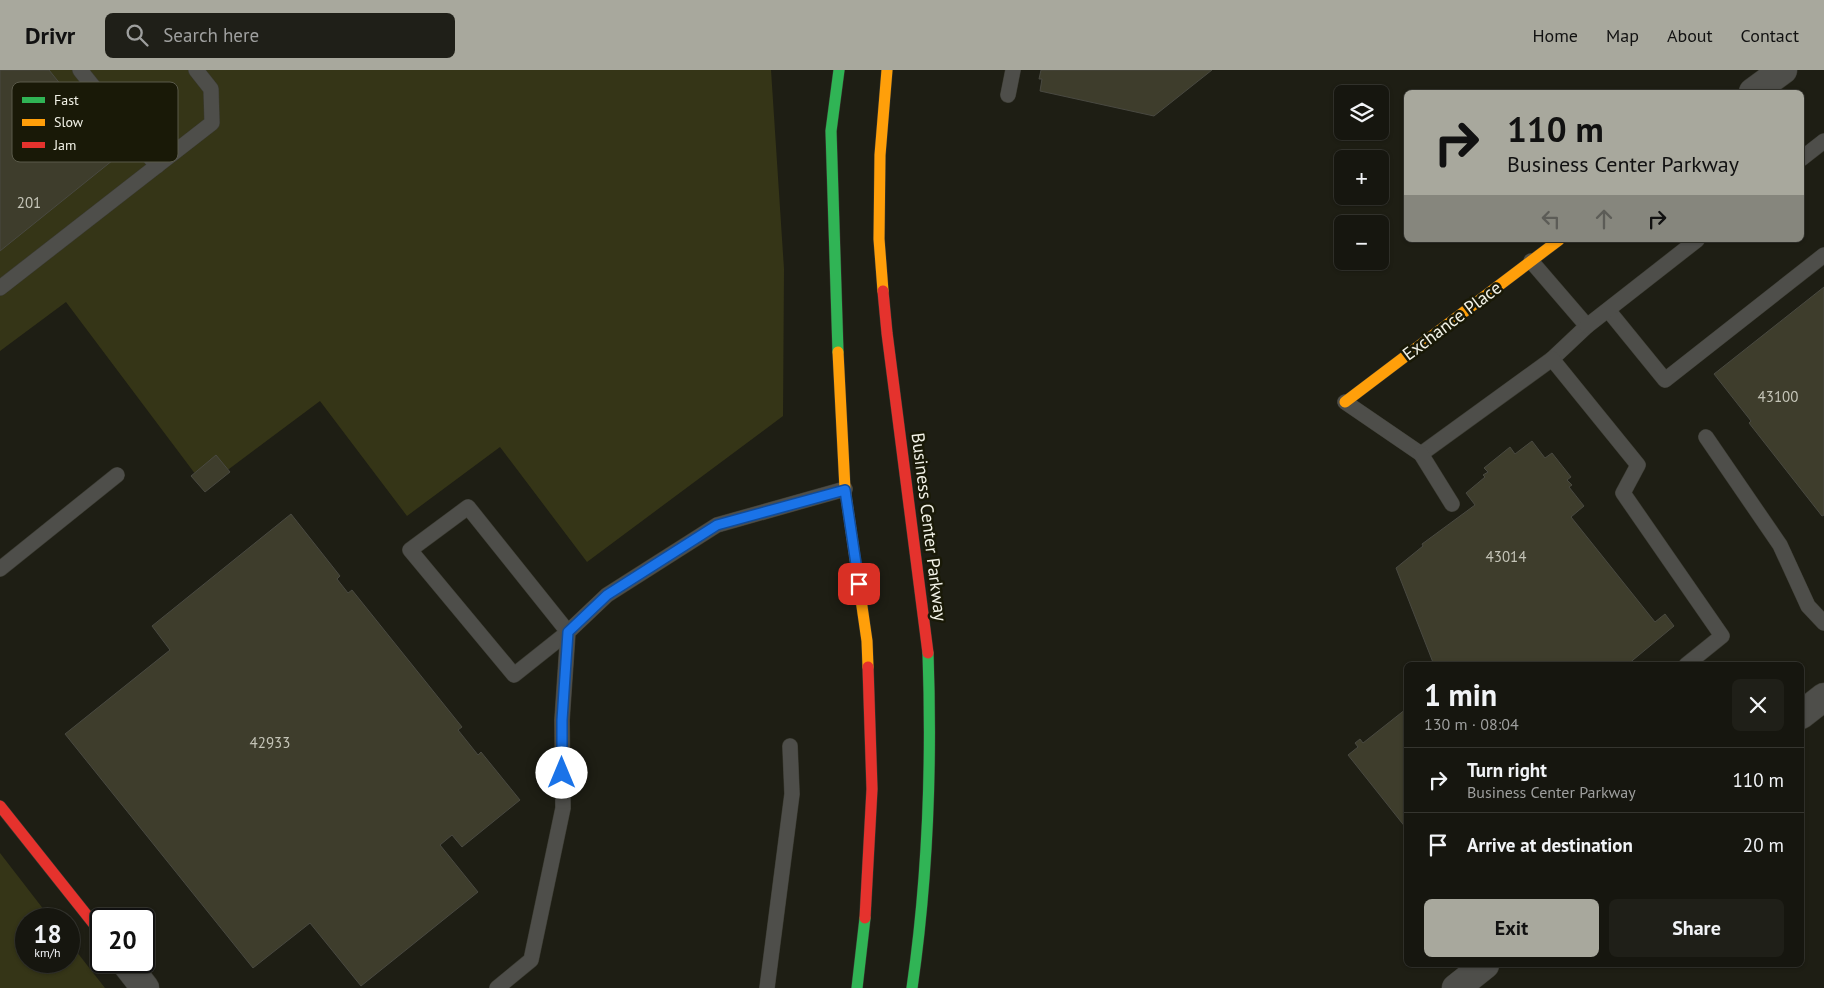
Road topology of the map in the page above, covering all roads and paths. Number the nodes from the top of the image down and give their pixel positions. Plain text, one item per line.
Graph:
1 (80, 70) edge
2 (196, 70) edge
3 (839, 70) edge
4 (887, 70) edge
5 (1013, 70) edge
6 (1783, 70) edge
7 (90, 82) edge
8 (1756, 90) edge
9 (1008, 95) dead end
10 (1824, 141) edge
11 (178, 150) edge
12 (1804, 157) edge
13 (154, 162) edge
14 (162, 162) edge
15 (157, 166) junction
16 (1556, 242) edge
17 (1694, 242) edge
18 (1824, 255) edge
19 (1531, 261) junction
20 (0, 288) edge
21 (1608, 310) junction
22 (1587, 326) junction
23 (1552, 359) junction
24 (1344, 402) joint
25 (1706, 437) dead end
26 (1421, 454) junction
27 (117, 475) dead end
28 (845, 490) junction
29 (1452, 504) dead end
30 (0, 569) edge
31 (1824, 623) edge
32 (568, 632) junction
33 (1690, 662) edge
34 (1824, 697) edge
35 (1804, 713) edge
36 (790, 746) dead end
37 (0, 806) edge
38 (90, 919) edge
39 (1482, 967) edge
40 (133, 973) edge
41 (145, 988) edge
42 (497, 988) edge
43 (767, 988) edge
44 (857, 988) edge
45 (912, 988) edge
46 (1456, 988) edge

1 - 7 lane
2 - 11 lane
3 - 28 main road
4 - 45 main road, Business Center Parkway
5 - 9 lane
6 - 8 street
10 - 12 lane
13 - 15 lane
14 - 15 lane
15 - 20 lane
16 - 19 main road, Exchance Place
17 - 21 lane
18 - 21 lane
19 - 22 lane
19 - 24 main road, Exchance Place
21 - 22 lane
22 - 23 lane
23 - 26 lane
23 - 33 lane
24 - 26 lane
25 - 31 lane
26 - 29 lane
27 - 30 lane
28 - 32 lane
28 - 44 main road
32 - 32 lane
32 - 42 lane
34 - 35 street
36 - 43 lane
37 - 38 main road
39 - 46 street
40 - 41 street

